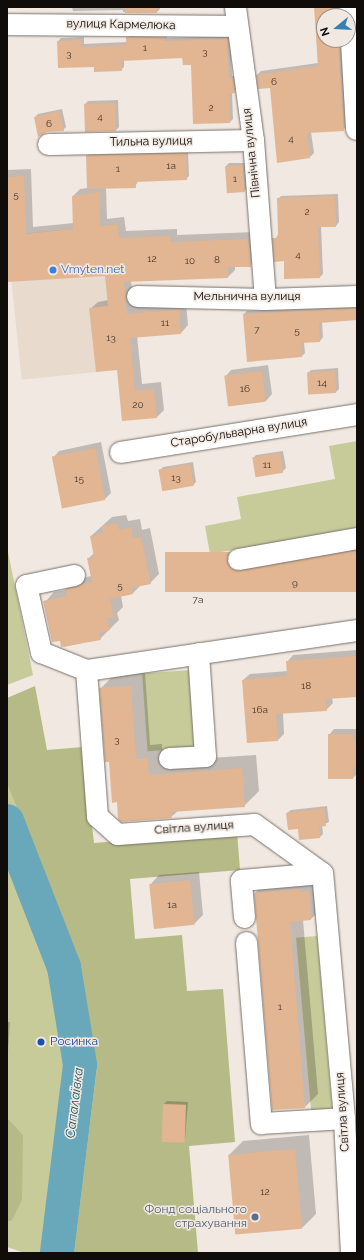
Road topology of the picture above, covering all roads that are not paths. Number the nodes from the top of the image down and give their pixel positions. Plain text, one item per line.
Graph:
1 (349, 7) edge
2 (236, 17) edge
3 (13, 18) edge
4 (356, 129) edge
5 (253, 140) junction
6 (48, 144) dead end
7 (137, 296) dead end
8 (357, 296) edge
9 (265, 299) junction
10 (357, 414) edge
11 (120, 452) dead end
12 (357, 538) edge
13 (238, 560) dead end
14 (74, 575) dead end
15 (357, 630) edge
16 (198, 653) junction
17 (86, 670) junction
18 (169, 758) dead end
19 (322, 873) junction
20 (244, 917) dead end
21 (246, 942) dead end
22 (348, 1105) edge
23 (353, 1219) edge
24 (351, 1253) edge

1 - 4 street
2 - 3 street, вулиця Кармелюка
2 - 5 street, Північна вулиця
5 - 6 street, Тильна вулиця
5 - 9 street, Північна вулиця
7 - 9 street, Мельнична вулиця
8 - 9 street, Мельнична вулиця
10 - 11 street, Старобульварна вулиця
12 - 13 street
14 - 17 street
15 - 16 street
16 - 17 street
16 - 18 street
17 - 19 street, Світла вулиця
19 - 20 street
19 - 22 street, Світла вулиця
21 - 22 street
22 - 23 street, Світла вулиця
23 - 24 street, Світла вулиця

